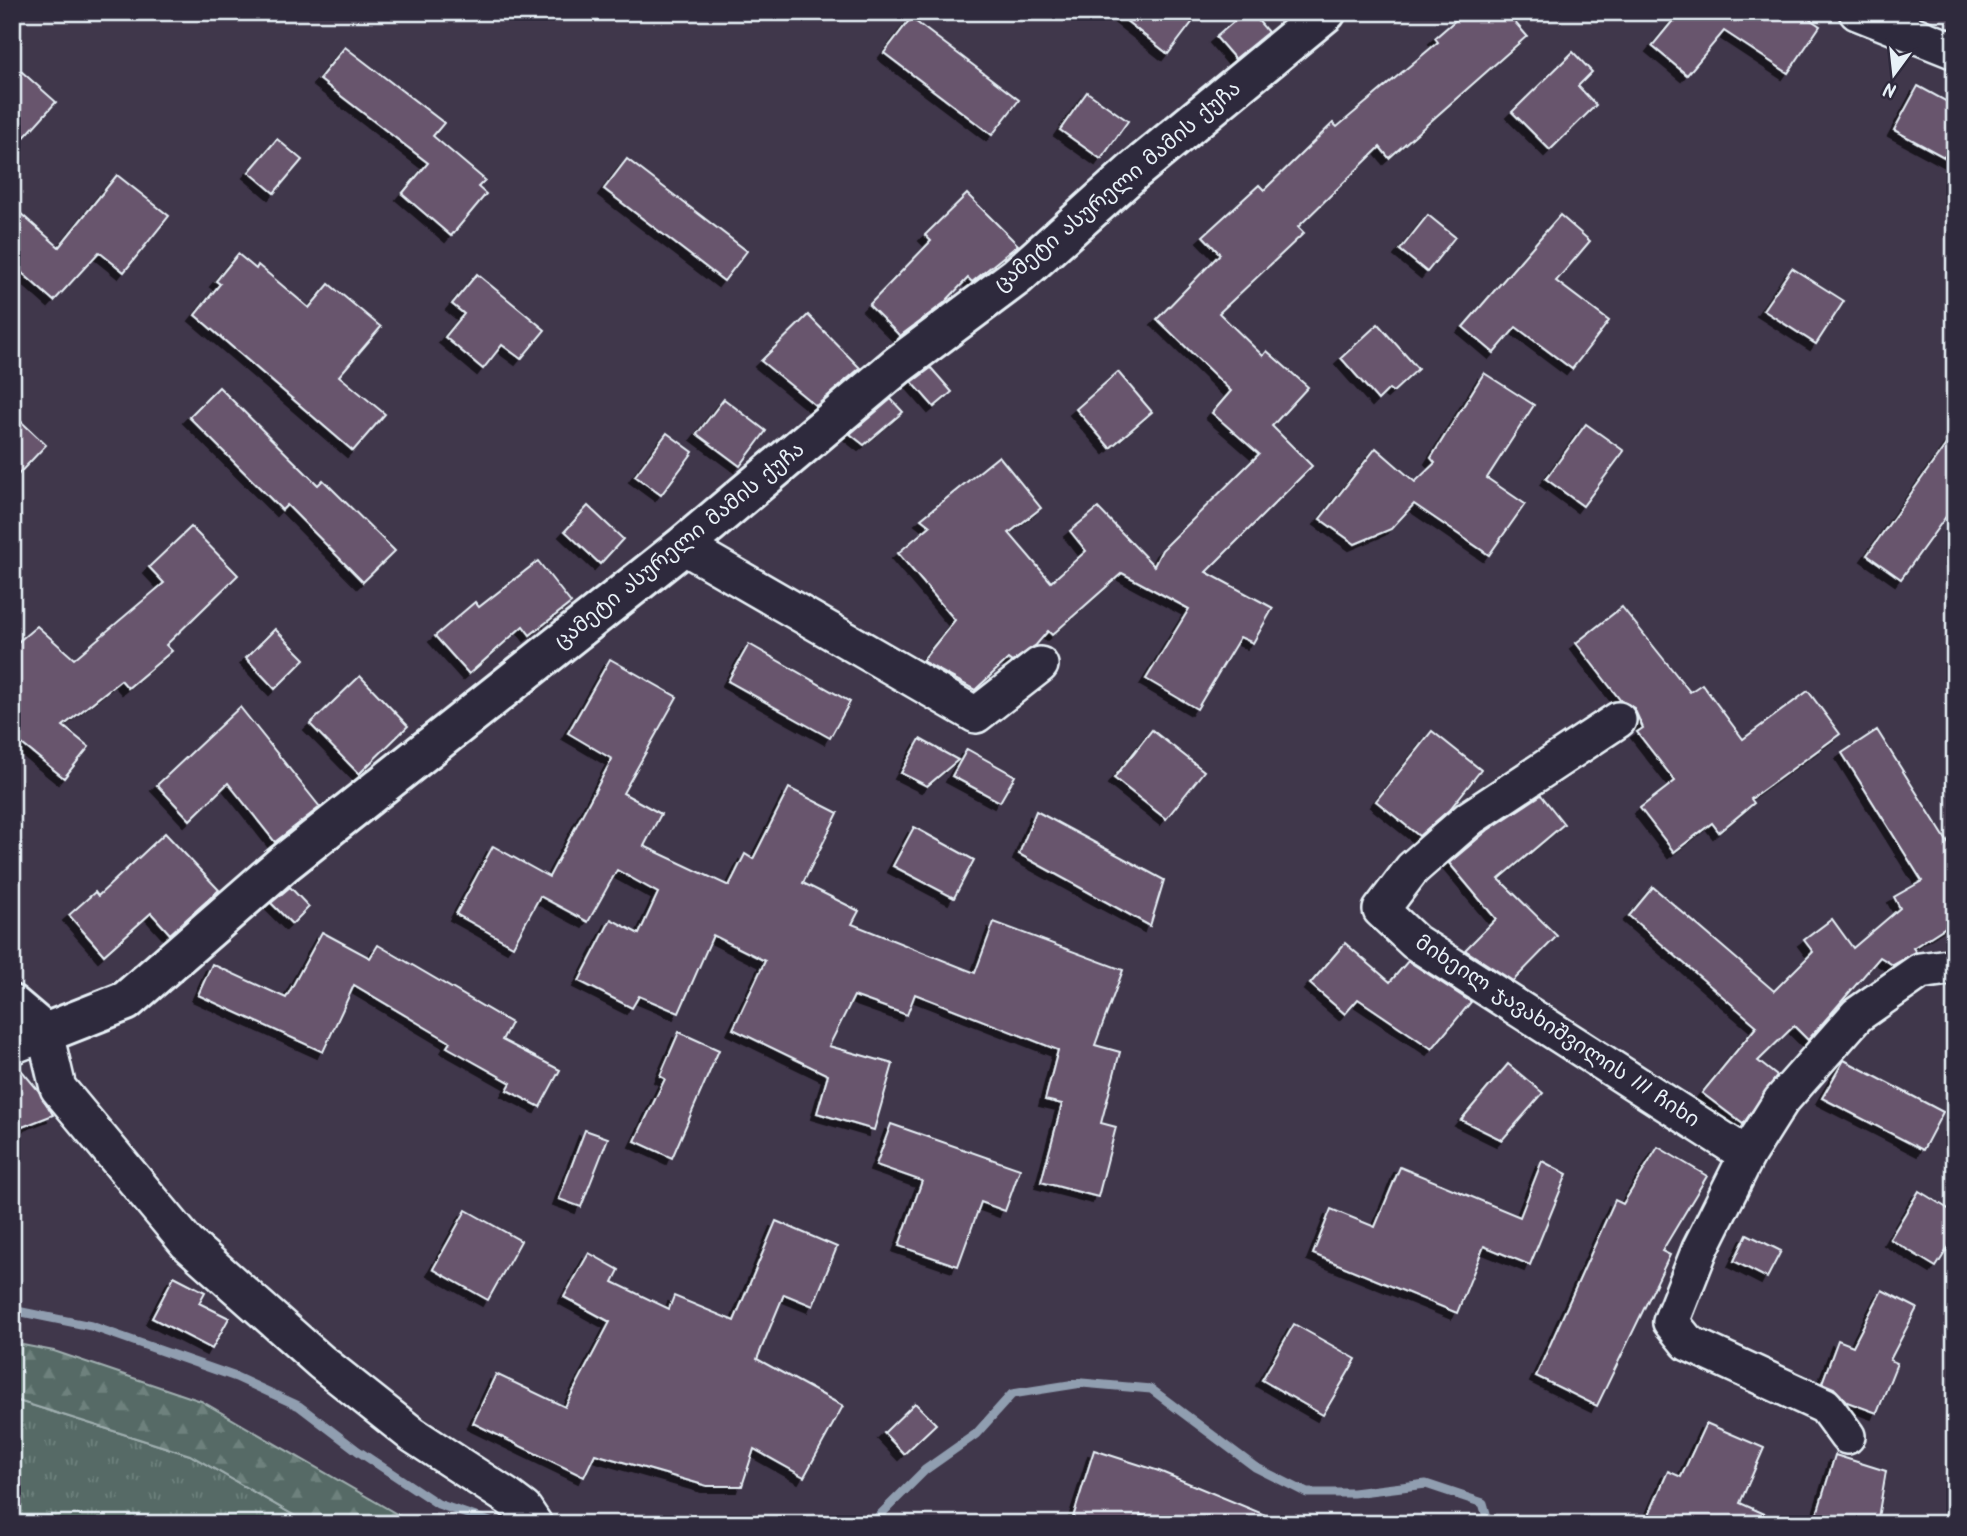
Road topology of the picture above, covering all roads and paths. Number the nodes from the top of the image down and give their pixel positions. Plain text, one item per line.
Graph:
1 (1326, 12) edge
2 (1857, 12) edge
3 (1955, 51) edge
4 (683, 546) junction
5 (1040, 665) dead end
6 (1618, 720) dead end
7 (1955, 965) edge
8 (12, 1005) edge
9 (29, 1039) edge
10 (1747, 1155) junction
11 (1847, 1436) dead end
12 (529, 1516) edge

1 - 4 street, ცამეტი ასურელი მამის ქუჩა
2 - 3 street
4 - 5 street
4 - 9 street, ცამეტი ასურელი მამის ქუჩა
6 - 10 street, მიხეილ ჯავახიშვილის III ჩიხი
7 - 10 street
8 - 9 street
9 - 12 street
10 - 11 street

